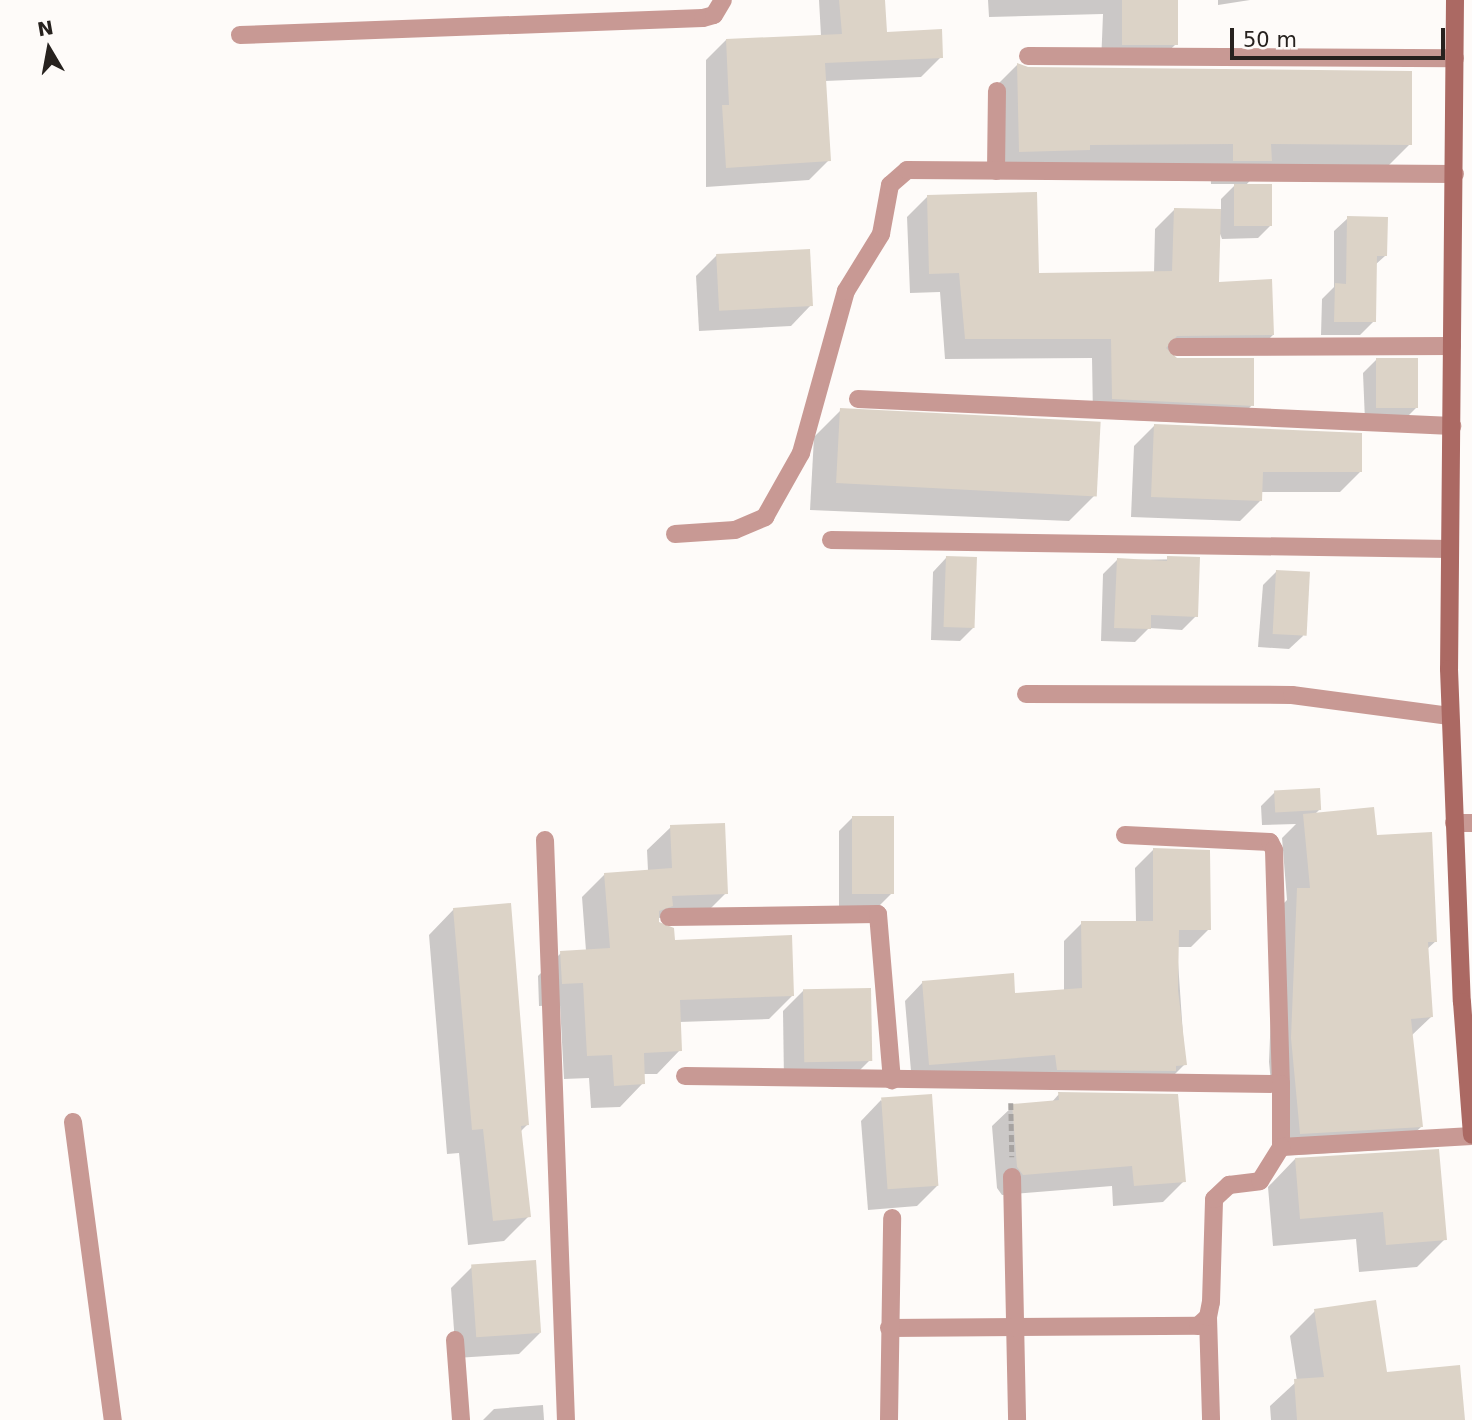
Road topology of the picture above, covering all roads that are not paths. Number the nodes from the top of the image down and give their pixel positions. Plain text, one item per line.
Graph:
1 (723, 0) edge
2 (1455, 0) edge
3 (240, 35) dead end
4 (1028, 56) dead end
5 (1455, 58) junction
6 (997, 91) dead end
7 (996, 171) junction
8 (1455, 174) junction
9 (1452, 346) junction
10 (1177, 347) dead end
11 (858, 399) dead end
12 (1452, 426) junction
13 (675, 534) dead end
14 (831, 540) dead end
15 (1451, 549) junction
16 (1026, 694) dead end
17 (1450, 716) junction
18 (1463, 823) edge
19 (1125, 835) dead end
20 (545, 841) dead end
21 (669, 917) dead end
22 (685, 1076) dead end
23 (892, 1080) junction
24 (1281, 1084) junction
25 (73, 1122) dead end
26 (1472, 1136) edge
27 (1281, 1147) junction
28 (1012, 1177) road end
29 (892, 1218) dead end
30 (1208, 1317) junction
31 (889, 1328) junction
32 (1015, 1329) junction
33 (455, 1340) dead end
34 (113, 1420) edge
35 (461, 1420) edge
36 (566, 1420) edge
37 (889, 1420) edge
38 (1017, 1420) edge
39 (1211, 1420) edge

1 - 3 lane
2 - 5 main road
4 - 5 lane
5 - 8 main road
6 - 7 lane
7 - 8 lane
7 - 13 lane
8 - 9 main road
9 - 10 lane
9 - 12 main road
11 - 12 lane
12 - 15 main road
14 - 15 lane
15 - 17 main road
16 - 17 lane
17 - 18 main road
18 - 26 main road
19 - 24 lane
20 - 36 lane
21 - 23 lane
22 - 23 lane
23 - 24 lane
24 - 27 lane
25 - 34 lane
26 - 27 lane
27 - 30 lane
28 - 32 lane
29 - 31 lane
30 - 32 lane
30 - 39 lane
31 - 32 lane
31 - 37 lane
32 - 38 lane
33 - 35 lane

